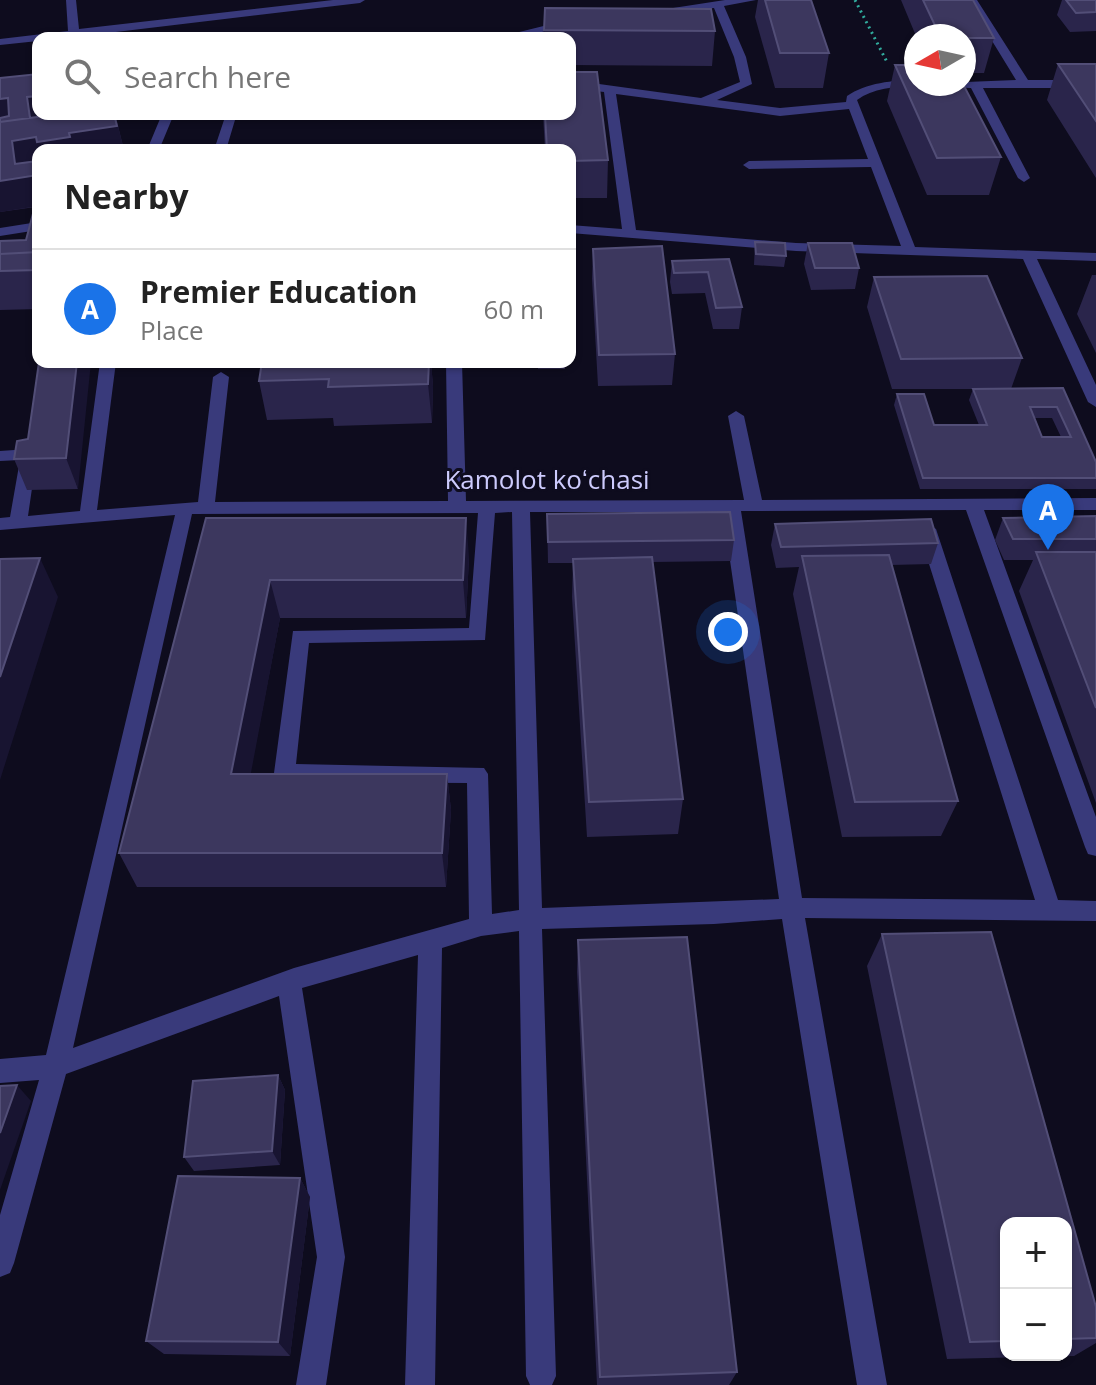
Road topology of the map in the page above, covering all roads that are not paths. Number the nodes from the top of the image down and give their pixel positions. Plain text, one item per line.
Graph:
1 (71, 0) edge
2 (252, 0) edge
3 (360, 0) edge
4 (751, 0) edge
5 (972, 0) edge
6 (718, 4) junction
7 (261, 11) junction
8 (643, 13) edge
9 (584, 21) edge
10 (74, 32) edge
11 (90, 32) edge
12 (530, 32) edge
13 (32, 39) edge
14 (0, 42) edge
15 (576, 84) edge
16 (904, 84) edge
17 (976, 84) edge
18 (1024, 84) junction
19 (1096, 84) edge
20 (976, 86) edge
21 (609, 87) junction
22 (700, 103) junction
23 (853, 105) junction
24 (166, 120) edge
25 (229, 120) dead end
26 (156, 144) edge
27 (222, 144) edge
28 (876, 163) junction
29 (749, 165) dead end
30 (1024, 178) dead end
31 (32, 227) edge
32 (576, 230) edge
33 (0, 232) edge
34 (630, 234) junction
35 (910, 251) junction
36 (1028, 254) junction
37 (1096, 257) edge
38 (107, 368) edge
39 (454, 368) edge
40 (221, 377) dead end
41 (1096, 402) edge
42 (736, 416) dead end
43 (0, 456) edge
44 (742, 504) junction
45 (1096, 504) edge
46 (457, 505) junction
47 (487, 505) junction
48 (521, 505) junction
49 (920, 505) junction
50 (973, 505) junction
51 (196, 508) junction
52 (88, 515) junction
53 (9, 523) edge
54 (1096, 847) edge
55 (792, 908) junction
56 (1050, 910) junction
57 (1096, 911) edge
58 (528, 919) junction
59 (481, 926) junction
60 (430, 940) junction
61 (289, 981) junction
62 (56, 1066) junction
63 (0, 1071) edge
64 (0, 1263) edge
65 (541, 1376) dead end
66 (311, 1385) edge
67 (420, 1385) edge
68 (872, 1385) edge

1 - 10 street
2 - 7 street
3 - 7 street
4 - 6 street
5 - 18 street
6 - 8 street
6 - 22 street
7 - 11 street
9 - 12 street
13 - 14 street
15 - 21 street
16 - 23 street
17 - 18 street
18 - 19 street
20 - 30 street
21 - 22 street
21 - 34 street
22 - 23 street
23 - 28 street
24 - 26 street
25 - 27 street
28 - 29 street
28 - 35 street
31 - 33 street
32 - 34 street
34 - 35 street
35 - 36 street
36 - 37 street
36 - 41 street
38 - 52 street
39 - 46 street
40 - 51 street
42 - 44 street
43 - 53 street
44 - 48 street, Kamolot koʻchasi
44 - 49 street, Kamolot koʻchasi
44 - 55 street
45 - 50 street, Kamolot koʻchasi
46 - 47 street, Kamolot koʻchasi
46 - 51 street, Kamolot koʻchasi
47 - 48 street, Kamolot koʻchasi
47 - 59 street
48 - 58 street
49 - 50 street, Kamolot koʻchasi
49 - 56 street
50 - 54 street
51 - 52 street, Kamolot koʻchasi
51 - 62 street
52 - 53 street, Kamolot koʻchasi
55 - 56 street
55 - 58 street
55 - 68 street
56 - 57 street
58 - 59 street
58 - 65 street
59 - 60 street
60 - 61 street
60 - 67 street
61 - 62 street
61 - 66 street
62 - 63 street
62 - 64 street

